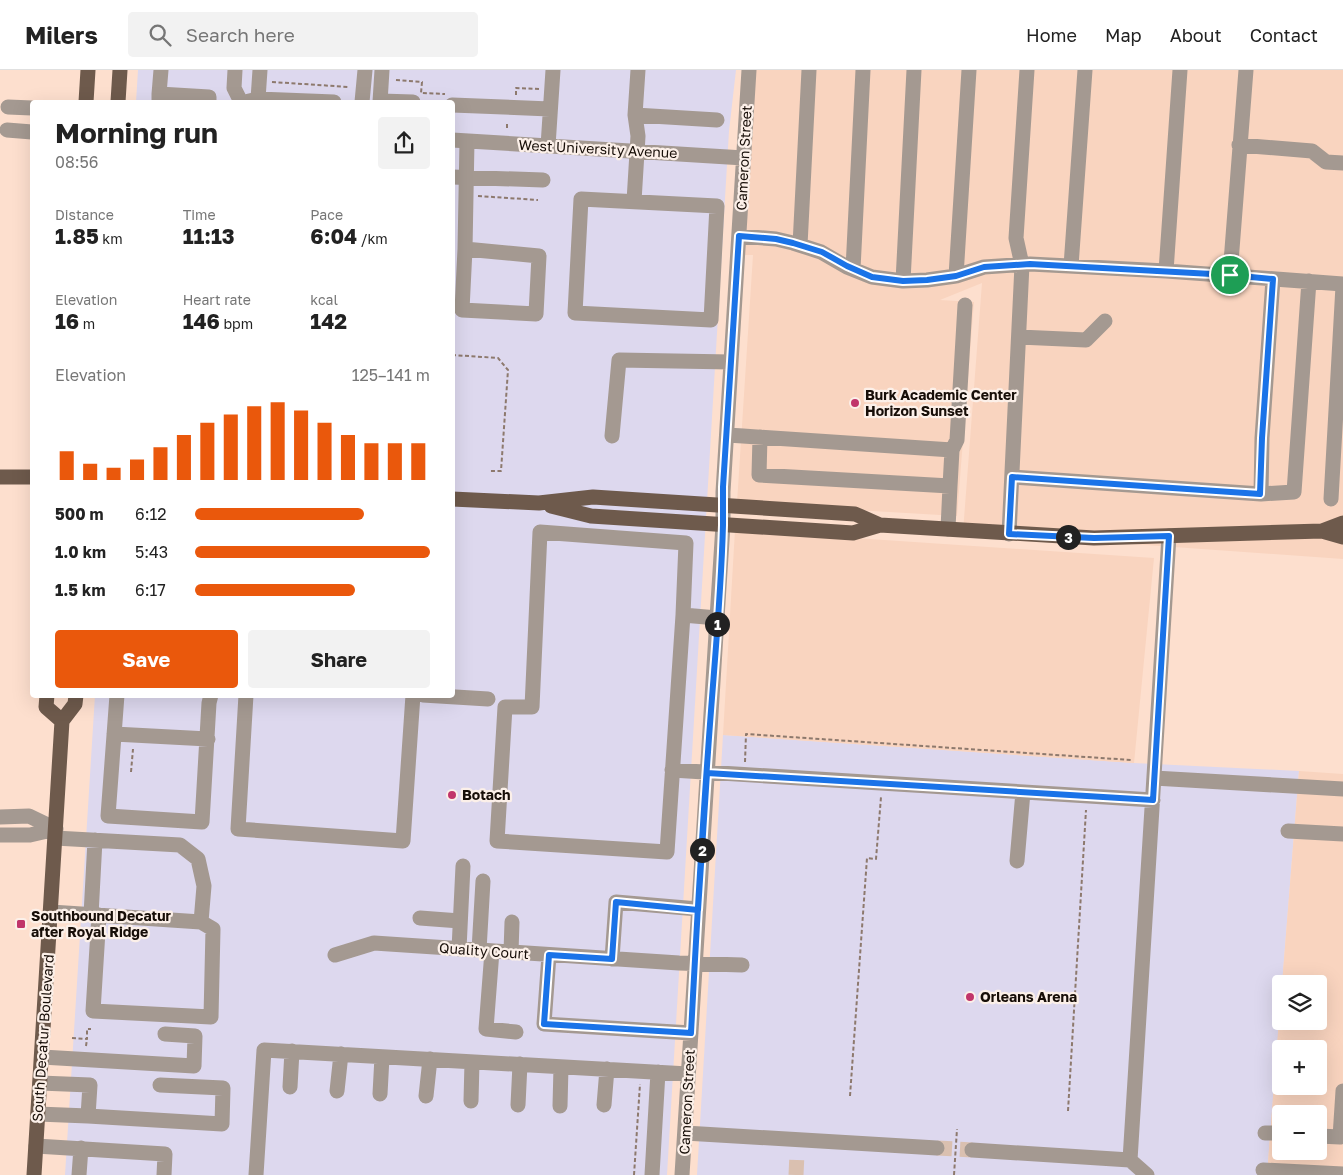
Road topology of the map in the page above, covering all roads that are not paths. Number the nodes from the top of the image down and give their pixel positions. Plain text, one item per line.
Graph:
1 (88, 70) edge
2 (120, 70) edge
3 (161, 70) edge
4 (235, 70) edge
5 (365, 70) edge
6 (382, 70) edge
7 (553, 70) edge
8 (638, 70) edge
9 (749, 70) edge
10 (809, 70) edge
11 (864, 70) edge
12 (914, 70) edge
13 (969, 70) edge
14 (1027, 70) edge
15 (1085, 70) edge
16 (1180, 70) edge
17 (1246, 70) edge
18 (260, 76) edge
19 (159, 98) edge
20 (86, 100) edge
21 (118, 100) edge
22 (208, 100) edge
23 (247, 100) edge
24 (248, 100) edge
25 (362, 100) edge
26 (380, 100) edge
27 (455, 104) edge
28 (8, 107) dead end
29 (30, 108) edge
30 (550, 109) junction
31 (636, 115) junction
32 (717, 120) dead end
33 (7, 130) dead end
34 (30, 132) edge
35 (460, 141) edge
36 (1240, 145) junction
37 (548, 146) junction
38 (637, 151) junction
39 (744, 158) junction
40 (1343, 163) edge
41 (459, 177) edge
42 (544, 180) dead end
43 (634, 201) junction
44 (739, 236) junction
45 (800, 245) junction
46 (465, 249) junction
47 (1022, 264) junction
48 (1071, 266) junction
49 (853, 269) junction
50 (1166, 271) junction
51 (1230, 275) junction
52 (956, 276) junction
53 (1273, 279) junction
54 (903, 281) junction
55 (1309, 282) junction
56 (1343, 285) edge
57 (965, 306) dead end
58 (1105, 321) dead end
59 (1019, 337) junction
60 (731, 362) junction
61 (727, 435) junction
62 (612, 436) dead end
63 (760, 437) junction
64 (952, 450) junction
65 (0, 477) edge
66 (30, 477) edge
67 (1012, 477) junction
68 (950, 486) junction
69 (1260, 494) junction
70 (455, 499) edge
71 (1331, 499) dead end
72 (540, 504) junction
73 (722, 505) junction
74 (1343, 523) edge
75 (723, 525) junction
76 (880, 525) junction
77 (948, 529) junction
78 (1322, 531) junction
79 (1009, 534) junction
80 (1169, 536) junction
81 (1343, 537) edge
82 (683, 615) junction
83 (718, 618) junction
84 (455, 697) edge
85 (47, 698) edge
86 (76, 698) edge
87 (117, 698) edge
88 (210, 698) edge
89 (246, 698) edge
90 (413, 698) edge
91 (488, 699) dead end
92 (62, 721) junction
93 (114, 734) junction
94 (208, 739) junction
95 (672, 770) junction
96 (707, 773) junction
97 (1154, 778) junction
98 (1343, 789) edge
99 (1023, 792) junction
100 (1153, 800) junction
101 (0, 817) edge
102 (1288, 831) dead end
103 (55, 834) junction
104 (1343, 834) edge
105 (0, 835) edge
106 (95, 840) junction
107 (1017, 861) dead end
108 (463, 866) dead end
109 (483, 881) dead end
110 (698, 910) junction
111 (51, 912) junction
112 (95, 915) junction
113 (420, 918) dead end
114 (460, 921) junction
115 (201, 922) junction
116 (512, 922) dead end
117 (459, 949) junction
118 (486, 951) junction
119 (511, 952) junction
120 (335, 955) dead end
121 (549, 955) junction
122 (612, 959) junction
123 (695, 964) junction
124 (742, 965) dead end
125 (516, 1032) dead end
126 (691, 1033) junction
127 (165, 1034) dead end
128 (292, 1051) junction
129 (341, 1054) junction
130 (382, 1056) junction
131 (42, 1057) junction
132 (430, 1059) junction
133 (472, 1062) junction
134 (520, 1064) junction
135 (561, 1067) junction
136 (607, 1069) junction
137 (658, 1072) junction
138 (688, 1074) junction
139 (40, 1083) junction
140 (160, 1086) dead end
141 (290, 1087) dead end
142 (337, 1091) dead end
143 (1343, 1091) edge
144 (380, 1094) dead end
145 (426, 1096) dead end
146 (471, 1101) dead end
147 (518, 1105) dead end
148 (604, 1105) dead end
149 (560, 1106) dead end
150 (38, 1114) junction
151 (88, 1116) junction
152 (1266, 1132) dead end
153 (1272, 1133) edge
154 (685, 1134) junction
155 (1327, 1136) edge
156 (1342, 1137) edge
157 (36, 1146) junction
158 (81, 1148) junction
159 (937, 1148) tunnel mouth
160 (972, 1150) tunnel mouth
161 (1130, 1160) junction
162 (1263, 1170) dead end
163 (1343, 1174) edge
164 (34, 1175) edge
165 (79, 1175) edge
166 (164, 1175) edge
167 (256, 1175) edge
168 (652, 1175) edge
169 (682, 1175) edge
170 (1147, 1175) edge

1 - 20 main road
2 - 21 main road
3 - 19 street
4 - 23 street
5 - 25 street
6 - 26 street
7 - 30 street
8 - 31 street
9 - 39 street, Cameron Street
10 - 45 street
11 - 49 street
12 - 54 street
13 - 52 street
14 - 47 street
15 - 48 street
16 - 50 street
17 - 36 street
18 - 24 street
19 - 22 street
27 - 30 street
28 - 29 street
30 - 37 street
31 - 32 street
31 - 38 street
33 - 34 street
35 - 37 street, West University Avenue
35 - 41 street
36 - 40 street
36 - 51 street
37 - 38 street, West University Avenue
38 - 39 street, West University Avenue
38 - 43 street
39 - 44 street, Cameron Street
41 - 42 street
41 - 46 street
43 - 43 street
44 - 45 street
44 - 60 street, Cameron Street
45 - 49 street
46 - 46 street
47 - 48 street
47 - 52 street
47 - 59 street
48 - 50 street
49 - 54 street
50 - 51 street
51 - 53 street
52 - 54 street
53 - 55 street
53 - 69 street
55 - 56 street
55 - 69 street
56 - 71 street
57 - 64 street
58 - 59 street
59 - 67 street
60 - 61 street, Cameron Street
60 - 62 street
61 - 63 street
61 - 73 street, Cameron Street
63 - 64 street
63 - 68 street
64 - 68 street
65 - 66 main road
67 - 69 street
67 - 79 street
68 - 77 street
70 - 72 main road
72 - 73 main road
72 - 75 main road
73 - 75 street, Cameron Street
73 - 76 main road
74 - 78 main road
75 - 76 main road
75 - 83 street, Cameron Street
76 - 77 main road
77 - 79 main road
78 - 80 main road
78 - 81 main road
79 - 80 main road
80 - 97 street
82 - 83 street
82 - 95 street
82 - 95 street
83 - 96 street, Cameron Street
84 - 91 street
85 - 92 main road
86 - 92 main road, South Decatur Boulevard
87 - 93 street
88 - 94 street
89 - 90 street
92 - 103 main road, South Decatur Boulevard
93 - 94 street
93 - 94 street
95 - 96 street
96 - 99 street
96 - 110 street, Cameron Street
97 - 98 street
97 - 100 street
99 - 100 street
99 - 107 street
100 - 161 street
101 - 103 street
102 - 104 street
103 - 105 street
103 - 106 street
103 - 111 main road, South Decatur Boulevard
106 - 112 street
106 - 115 street
108 - 114 street
109 - 118 street
110 - 122 street
110 - 123 street, Cameron Street
111 - 112 street
111 - 131 main road, South Decatur Boulevard
112 - 115 street
112 - 115 street
113 - 114 street
114 - 117 street
116 - 119 street
117 - 118 street, Quality Court
117 - 120 street, Quality Court
118 - 119 street, Quality Court
118 - 125 street
119 - 121 street, Quality Court
121 - 122 street, Quality Court
121 - 126 street
122 - 123 street, Quality Court
123 - 124 street, Quality Court
123 - 126 street, Cameron Street
126 - 138 street, Cameron Street
127 - 131 street
128 - 129 street
128 - 141 street
128 - 167 street
129 - 130 street
129 - 142 street
130 - 132 street
130 - 144 street
131 - 139 main road, South Decatur Boulevard
132 - 133 street
132 - 145 street
133 - 134 street
133 - 146 street
134 - 135 street
134 - 147 street
135 - 136 street
135 - 149 street
136 - 137 street
136 - 148 street
137 - 138 street
137 - 168 street
138 - 154 street, Cameron Street
139 - 150 main road, South Decatur Boulevard
139 - 151 street
140 - 151 street
143 - 156 street
150 - 151 street
150 - 157 main road, South Decatur Boulevard
152 - 153 street
154 - 159 street
154 - 169 street, Cameron Street
155 - 156 street
157 - 158 street
157 - 164 main road, South Decatur Boulevard
158 - 165 street
158 - 166 street
160 - 161 street
161 - 170 street
162 - 163 street

